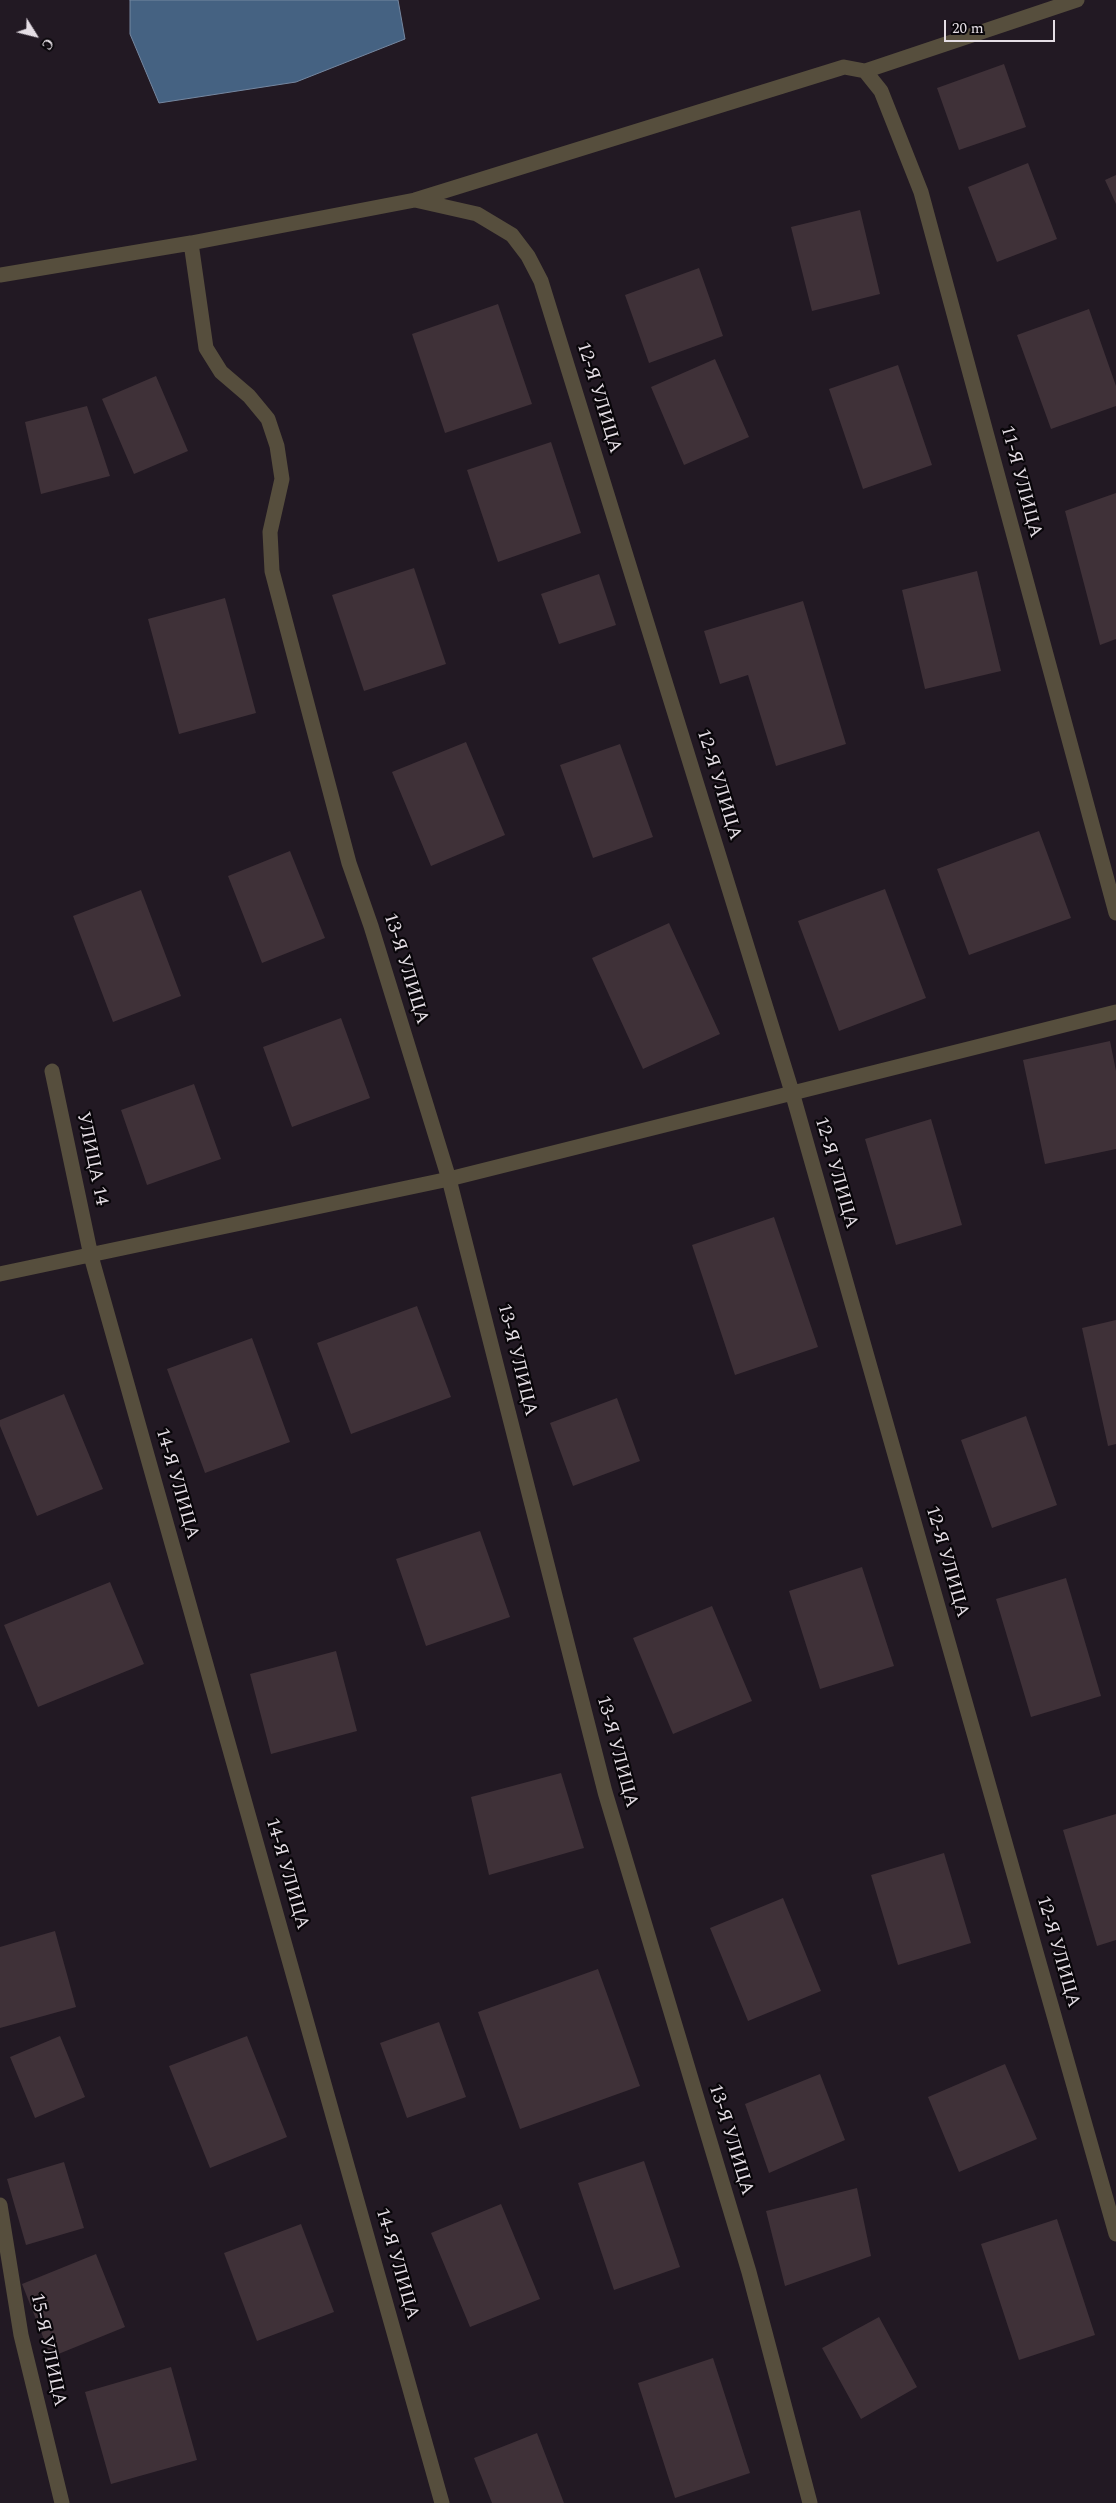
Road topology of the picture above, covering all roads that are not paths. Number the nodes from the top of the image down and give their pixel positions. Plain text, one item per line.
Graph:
1 (1077, 0) edge
2 (865, 71) junction
3 (415, 200) junction
4 (191, 243) junction
5 (0, 275) edge
6 (1116, 912) edge
7 (1116, 1012) edge
8 (52, 1071) dead end
9 (792, 1092) junction
10 (449, 1179) junction
11 (91, 1256) junction
12 (0, 1274) edge
13 (0, 2205) edge
14 (1116, 2234) edge
15 (62, 2503) edge
16 (442, 2503) edge
17 (810, 2503) edge

1 - 2 street
2 - 3 street
2 - 6 street, 11-Я УЛИЦА
3 - 4 street
3 - 9 street, 12-Я УЛИЦА
4 - 5 street
4 - 10 street, 13-Я УЛИЦА
7 - 9 street
8 - 11 street, УЛИЦА 14
9 - 10 street
9 - 14 street, 12-Я УЛИЦА
10 - 11 street
10 - 17 street, 13-Я УЛИЦА
11 - 12 street
11 - 16 street, 14-Я УЛИЦА
13 - 15 street, 15-Я УЛИЦА

